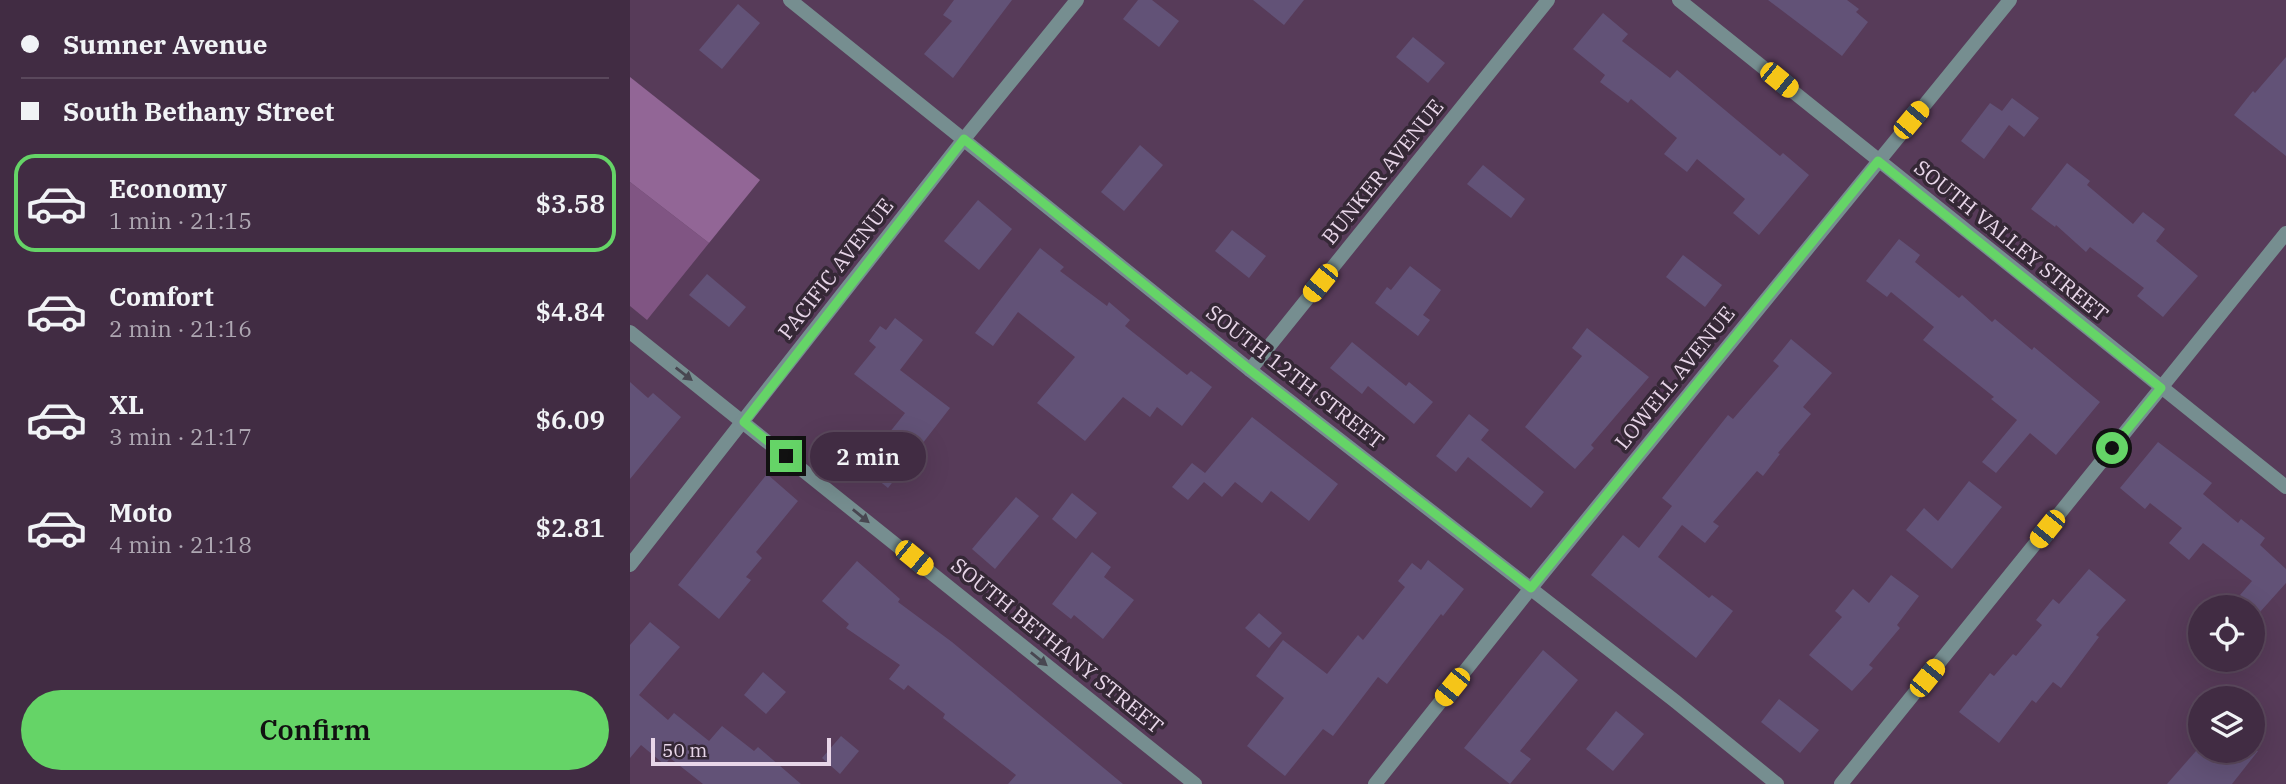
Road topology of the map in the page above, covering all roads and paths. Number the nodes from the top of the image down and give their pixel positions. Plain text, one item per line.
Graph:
1 (790, 0) edge
2 (1077, 0) edge
3 (1548, 0) edge
4 (1679, 0) edge
5 (2010, 0) edge
6 (964, 139) junction
7 (1878, 161) junction
8 (2286, 233) edge
9 (630, 332) edge
10 (1250, 370) junction
11 (2161, 388) junction
12 (744, 422) junction
13 (2286, 487) edge
14 (630, 565) edge
15 (1531, 588) junction
16 (1195, 784) edge
17 (1375, 784) edge
18 (1777, 784) edge
19 (1841, 784) edge

1 - 6 street, SOUTH 12TH STREET
2 - 6 street, PACIFIC AVENUE
3 - 10 street, BUNKER AVENUE
4 - 7 street, SOUTH VALLEY STREET
5 - 7 street, LOWELL AVENUE
6 - 10 street, SOUTH 12TH STREET
6 - 12 street, PACIFIC AVENUE
7 - 11 street, SOUTH VALLEY STREET
7 - 15 street, LOWELL AVENUE
8 - 11 street
9 -> 12 street, SOUTH BETHANY STREET
10 - 15 street, SOUTH 12TH STREET
11 - 13 street, SOUTH VALLEY STREET
11 - 19 street
12 - 14 street, PACIFIC AVENUE
12 -> 16 street, SOUTH BETHANY STREET
15 - 17 street, LOWELL AVENUE
15 - 18 street, SOUTH 12TH STREET

